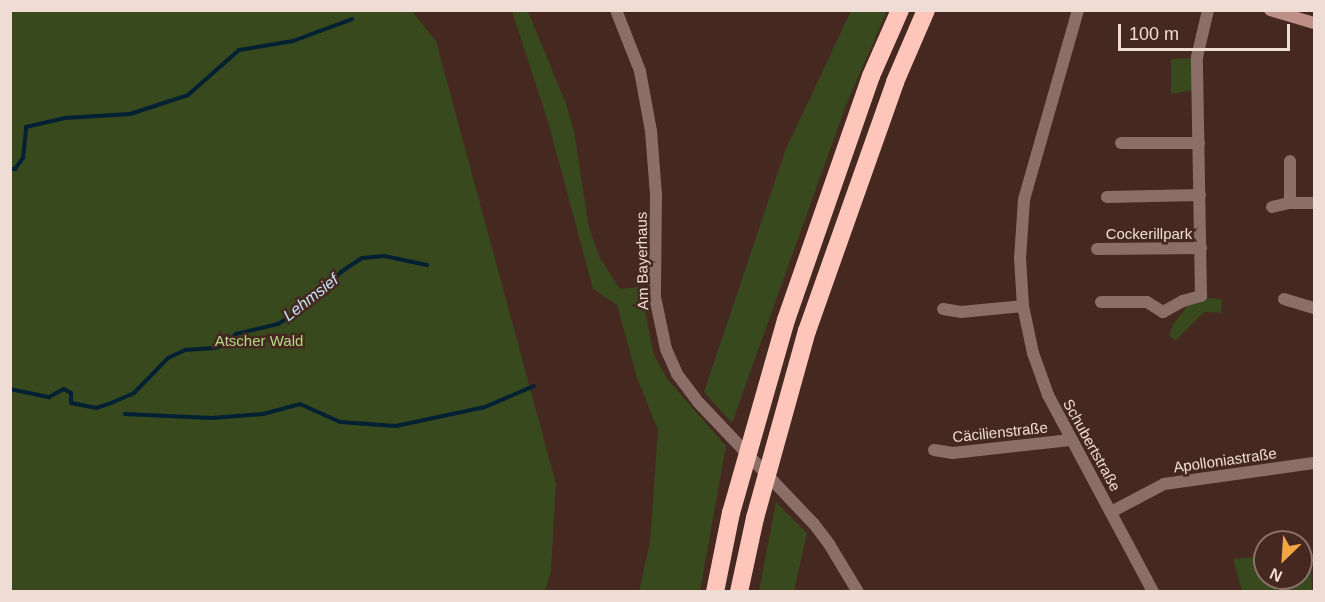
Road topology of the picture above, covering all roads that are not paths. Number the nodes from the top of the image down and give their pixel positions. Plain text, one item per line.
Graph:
1 (616, 10) edge
2 (900, 10) edge
3 (926, 10) edge
4 (1078, 10) edge
5 (1208, 10) edge
6 (1270, 10) edge
7 (1314, 23) edge
8 (1121, 143) dead end
9 (1199, 143) junction
10 (1290, 161) dead end
11 (1200, 195) junction
12 (1107, 197) dead end
13 (1290, 202) junction
14 (1314, 203) edge
15 (1272, 207) dead end
16 (1201, 248) junction
17 (1096, 249) dead end
18 (1284, 299) dead end
19 (1101, 302) dead end
20 (1023, 306) junction
21 (1314, 308) edge
22 (943, 309) dead end
23 (1070, 440) junction
24 (934, 450) dead end
25 (1314, 463) edge
26 (1111, 512) junction
27 (715, 591) edge
28 (739, 591) edge
29 (858, 591) edge
30 (1153, 591) edge

1 - 29 street, Am Bayerhaus
2 - 27 highway
3 - 28 highway
4 - 20 street, Schubertstraße
5 - 9 street, Cockerillpark
6 - 7 main road
8 - 9 street
9 - 11 street, Cockerillpark
10 - 13 street
11 - 12 street
11 - 16 street, Cockerillpark
13 - 14 street
13 - 15 street
16 - 17 street, Cockerillpark
16 - 19 street, Cockerillpark
18 - 21 street
20 - 22 street
20 - 23 street, Schubertstraße
23 - 24 street, Cäcilienstraße
23 - 26 street, Schubertstraße
25 - 26 street, Apolloniastraße
26 - 30 street, Schubertstraße

